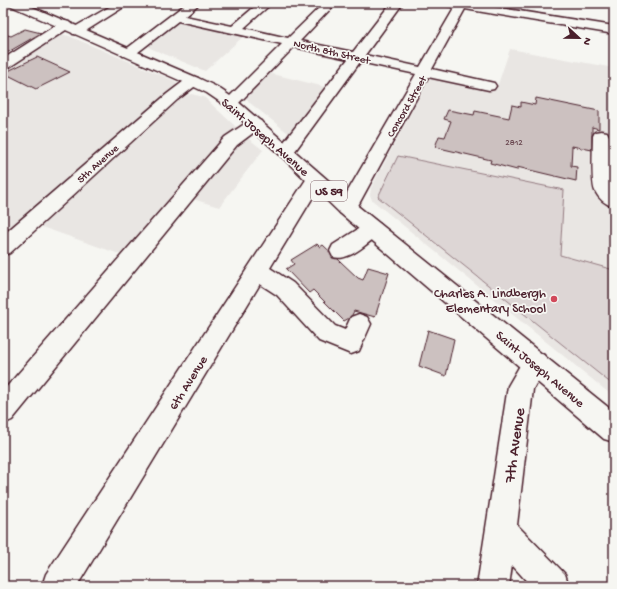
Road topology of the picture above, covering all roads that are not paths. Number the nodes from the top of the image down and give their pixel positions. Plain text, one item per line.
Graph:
1 (13, 3) edge
2 (124, 3) edge
3 (194, 3) edge
4 (266, 3) edge
5 (330, 3) edge
6 (397, 3) edge
7 (458, 4) edge
8 (175, 16) junction
9 (71, 28) junction
10 (234, 30) junction
11 (614, 30) edge
12 (291, 42) junction
13 (128, 52) junction
14 (356, 57) junction
15 (3, 65) edge
16 (425, 72) junction
17 (193, 81) junction
18 (489, 86) dead end
19 (231, 103) junction
20 (255, 124) junction
21 (601, 136) dead end
22 (286, 151) junction
23 (315, 179) junction
24 (614, 200) edge
25 (347, 208) junction
26 (373, 229) junction
27 (3, 247) edge
28 (340, 251) dead end
29 (257, 271) junction
30 (359, 324) dead end
31 (535, 363) junction
32 (3, 411) edge
33 (614, 430) edge
34 (501, 531) junction
35 (58, 586) edge
36 (493, 586) edge
37 (553, 586) edge

1 - 9 street, Saint Joseph Avenue / US 59
2 - 9 street
3 - 8 street
4 - 10 street
5 - 12 street
6 - 14 street
7 - 11 street
7 - 16 street, Concord Street
8 - 10 street, North 8th Street
8 - 13 street
9 - 13 street, Saint Joseph Avenue / US 59
9 - 15 street
10 - 12 street, North 8th Street
12 - 14 street, North 8th Street
12 - 19 street
13 - 17 street, Saint Joseph Avenue / US 59
14 - 16 street, North 8th Street
14 - 22 street
16 - 18 street, North 8th Street
16 - 25 street, Concord Street
17 - 19 street, Saint Joseph Avenue / US 59
17 - 27 street, 5th Avenue
19 - 20 street, Saint Joseph Avenue / US 59
20 - 22 street, Saint Joseph Avenue / US 59
20 - 32 street
21 - 24 street
22 - 23 street, Saint Joseph Avenue / US 59
23 - 25 street, Saint Joseph Avenue / US 59
23 - 29 street, 6th Avenue
25 - 26 street, Saint Joseph Avenue / US 59
26 - 28 street
26 - 31 street, Saint Joseph Avenue / US 59
29 - 30 street
29 - 35 street, 6th Avenue
31 - 33 street, Saint Joseph Avenue / US 59
31 - 34 street, 7th Avenue
34 - 36 street, 7th Avenue
34 - 37 street

